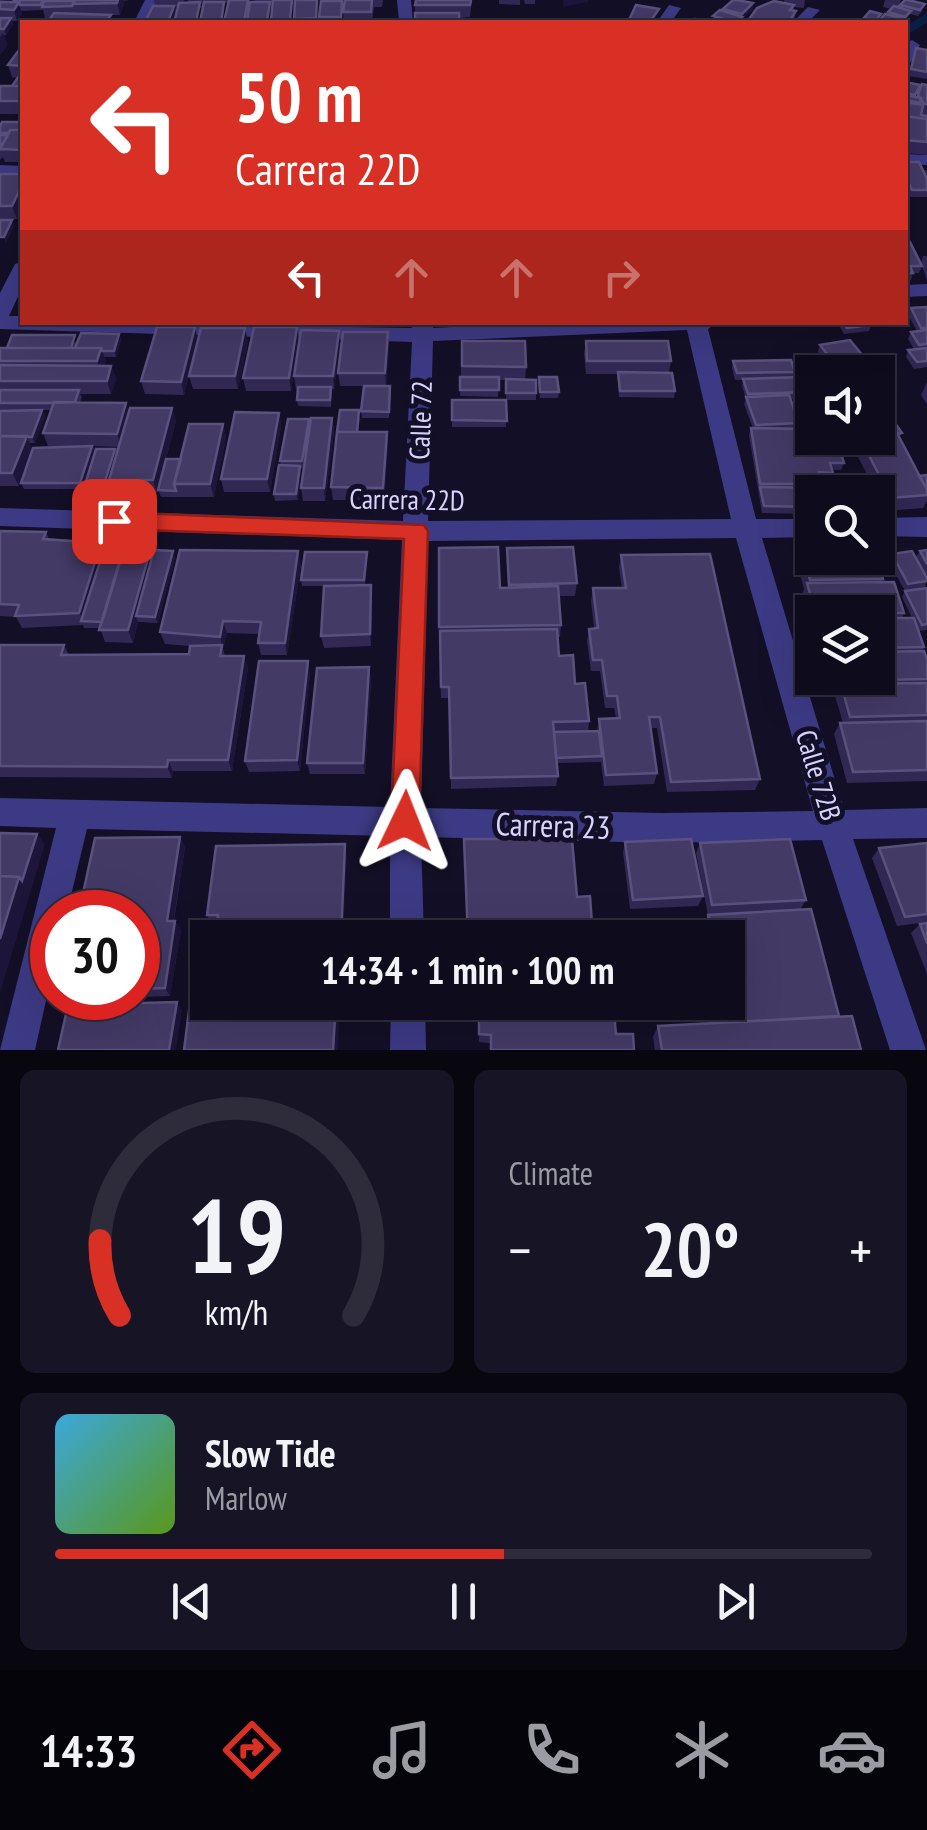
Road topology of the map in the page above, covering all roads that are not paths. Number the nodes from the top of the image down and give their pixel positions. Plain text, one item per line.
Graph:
1 (674, 8) dead end
2 (813, 10) dead end
3 (665, 20) edge
4 (802, 20) edge
5 (20, 272) edge
6 (0, 314) edge
7 (181, 325) edge
8 (607, 325) edge
9 (700, 325) edge
10 (422, 329) edge
11 (0, 517) edge
12 (895, 527) edge
13 (927, 527) edge
14 (746, 528) junction
15 (795, 528) edge
16 (416, 531) junction
17 (0, 812) edge
18 (76, 814) junction
19 (405, 821) junction
20 (927, 823) edge
21 (833, 825) junction
22 (406, 920) edge
23 (408, 1020) edge
24 (17, 1050) edge
25 (408, 1050) edge
26 (908, 1050) edge

1 - 3 street
2 - 4 street
5 - 6 street
7 - 10 street
8 - 10 street
9 - 14 street, Calle 72B
10 - 16 street, Calle 72
11 - 16 street, Carrera 22D
12 - 13 street
14 - 15 street, Carrera 22D
14 - 16 street, Carrera 22D
14 - 21 street, Calle 72B
16 - 19 street, Calle 72
17 - 18 street, Carrera 23
18 - 19 street, Carrera 23
18 - 24 street
19 - 21 street, Carrera 23
19 - 22 street, Calle 72
20 - 21 street, Carrera 23
21 - 26 street, Calle 72B
23 - 25 street

